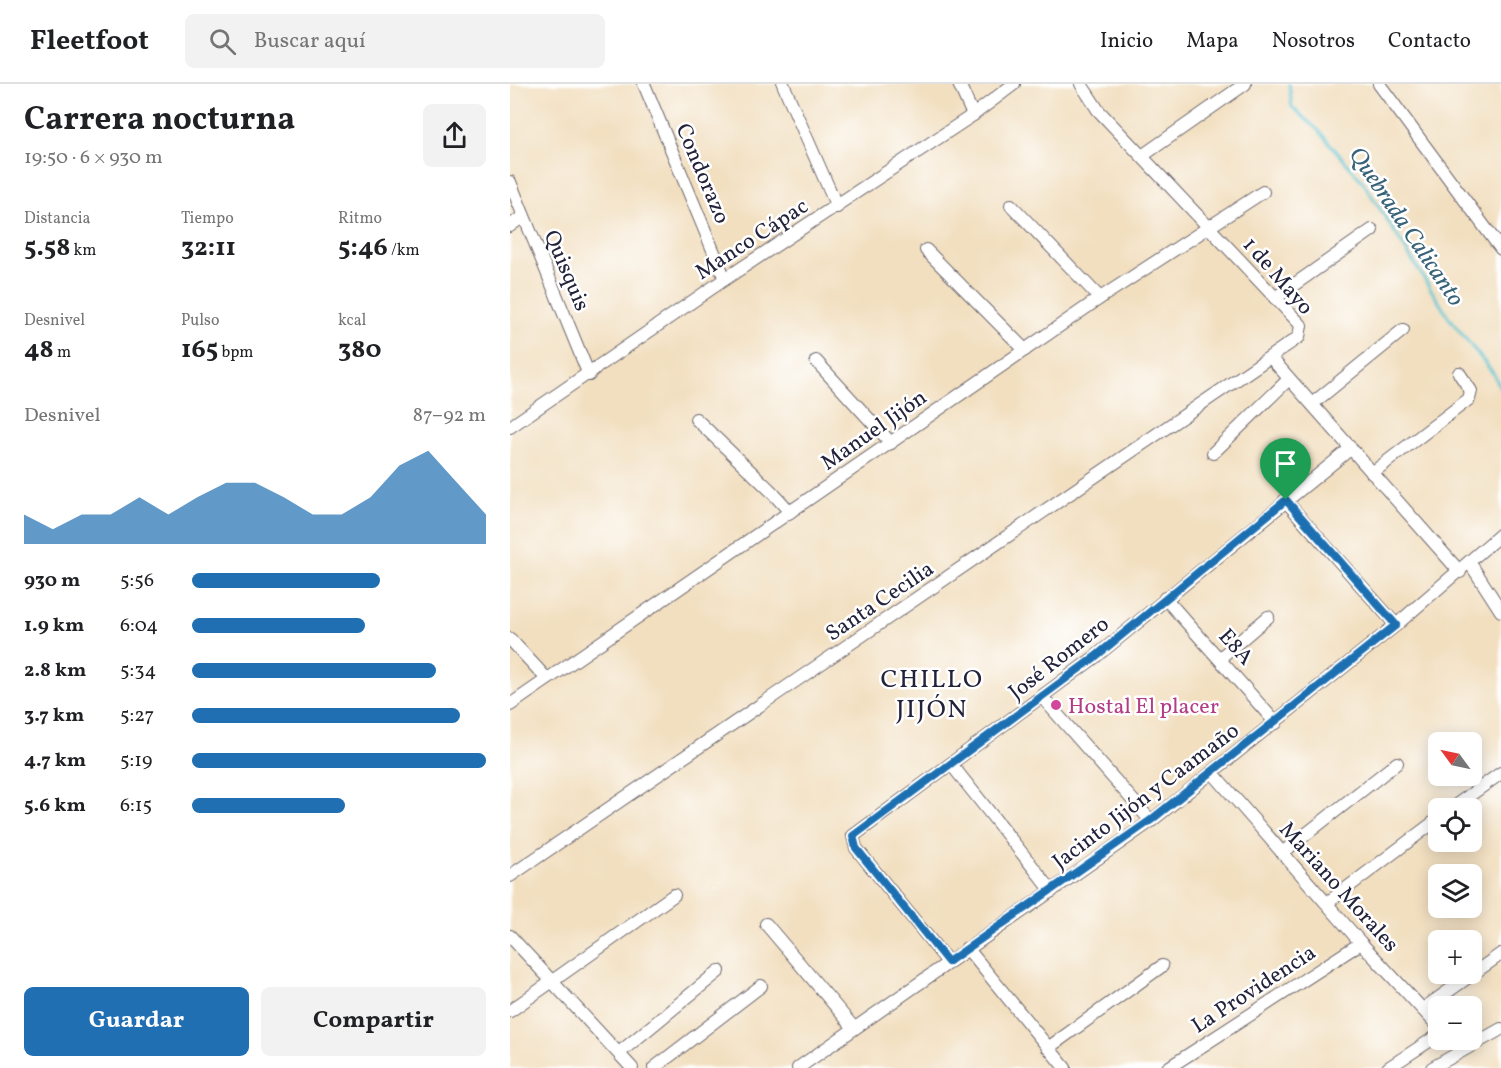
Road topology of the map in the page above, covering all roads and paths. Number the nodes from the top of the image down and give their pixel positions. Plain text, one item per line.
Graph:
1 (644, 84) edge
2 (783, 84) edge
3 (959, 84) edge
4 (1014, 84) edge
5 (1081, 84) edge
6 (1245, 84) edge
7 (1379, 84) edge
8 (973, 115) junction
9 (1142, 156) junction
10 (510, 182) edge
11 (1263, 192) dead end
12 (1011, 205) dead end
13 (837, 207) junction
14 (522, 217) junction
15 (510, 226) edge
16 (1210, 228) junction
17 (1372, 230) dead end
18 (1501, 249) edge
19 (926, 250) dead end
20 (725, 279) junction
21 (1100, 298) junction
22 (1275, 298) junction
23 (1403, 330) dead end
24 (1025, 350) junction
25 (1272, 358) junction
26 (816, 361) dead end
27 (1459, 373) dead end
28 (589, 375) junction
29 (1289, 379) junction
30 (1312, 404) junction
31 (696, 419) dead end
32 (510, 427) edge
33 (891, 442) junction
34 (1350, 449) junction
35 (1213, 453) dead end
36 (1372, 473) junction
37 (1286, 500) junction
38 (790, 512) junction
39 (1501, 534) edge
40 (1470, 563) junction
41 (1460, 572) junction
42 (1165, 598) junction
43 (1501, 611) edge
44 (1268, 617) dead end
45 (1396, 625) junction
46 (510, 639) edge
47 (1220, 658) junction
48 (547, 679) junction
49 (1042, 697) junction
50 (510, 705) edge
51 (1276, 723) junction
52 (1396, 763) dead end
53 (951, 764) junction
54 (1212, 772) junction
55 (1501, 773) edge
56 (1466, 798) edge
57 (1151, 820) junction
58 (1428, 827) edge
59 (1282, 852) junction
60 (510, 876) edge
61 (1052, 891) junction
62 (674, 895) dead end
63 (1327, 903) junction
64 (766, 924) dead end
65 (510, 936) edge
66 (1361, 943) junction
67 (967, 948) junction
68 (1501, 954) edge
69 (948, 962) junction
70 (1162, 966) dead end
71 (719, 971) dead end
72 (552, 979) junction
73 (761, 986) dead end
74 (515, 1000) edge
75 (1423, 1009) junction
76 (510, 1011) edge
77 (1428, 1016) edge
78 (854, 1028) junction
79 (1501, 1029) edge
80 (1428, 1038) edge
81 (1048, 1048) junction
82 (619, 1053) junction
83 (632, 1068) edge
84 (654, 1068) edge
85 (798, 1068) edge
86 (1065, 1068) edge
87 (1168, 1068) edge
88 (1388, 1068) edge
89 (1431, 1068) edge

1 - 20 street, Condorazo
2 - 13 street
3 - 8 street
4 - 8 street, Manco Cápac
5 - 9 street, 1 de Mayo
6 - 9 street
7 - 18 street
8 - 13 street, Manco Cápac
9 - 16 street, 1 de Mayo
10 - 14 street, Quisquis
11 - 16 street, Manuel Jijón
12 - 21 street
13 - 20 street, Manco Cápac
14 - 15 street
14 - 28 street, Quisquis
16 - 21 street, Manuel Jijón
16 - 22 street, 1 de Mayo
17 - 22 street
19 - 24 street
20 - 28 street, Manco Cápac
21 - 24 street, Manuel Jijón
22 - 25 street, 1 de Mayo
23 - 30 street
24 - 33 street, Manuel Jijón
25 - 29 street
25 - 60 street, Santa Cecilia
26 - 33 street
27 - 36 street
28 - 32 street, Manco Cápac
29 - 30 street
29 - 35 street
30 - 34 street
31 - 38 street
33 - 38 street, Manuel Jijón
34 - 36 street
34 - 37 street, José Romero
36 - 41 street
37 - 42 street, José Romero
37 - 45 street
38 - 48 street, Manuel Jijón
39 - 40 street, Jacinto Jijón y Caamaño
40 - 41 street, Jacinto Jijón y Caamaño
40 - 43 street
41 - 45 street, Jacinto Jijón y Caamaño
42 - 47 street, E8A
42 - 49 street, José Romero
44 - 47 street
45 - 51 street, Jacinto Jijón y Caamaño
46 - 48 street
47 - 51 street, E8A
48 - 50 street, Manuel Jijón
49 - 53 street, José Romero
49 - 57 street
51 - 54 street, Jacinto Jijón y Caamaño
52 - 59 street
53 - 61 street
53 - 69 street, José Romero
54 - 57 street, Jacinto Jijón y Caamaño
54 - 59 street, Mariano Morales
55 - 56 street
57 - 61 street, Jacinto Jijón y Caamaño
58 - 63 street
59 - 63 street, Mariano Morales
61 - 67 street, Jacinto Jijón y Caamaño
62 - 72 street
63 - 66 street, Mariano Morales
64 - 78 street
65 - 72 street
66 - 75 street, Mariano Morales
66 - 87 street, La Providencia
67 - 69 street, Jacinto Jijón y Caamaño
67 - 81 street
68 - 75 street
69 - 78 street, Jacinto Jijón y Caamaño
70 - 81 street
71 - 82 street
72 - 74 street
72 - 82 street
73 - 84 street
74 - 76 street
75 - 77 street, Mariano Morales
78 - 85 street, Jacinto Jijón y Caamaño
79 - 89 street
80 - 88 street
81 - 86 street
82 - 83 street

